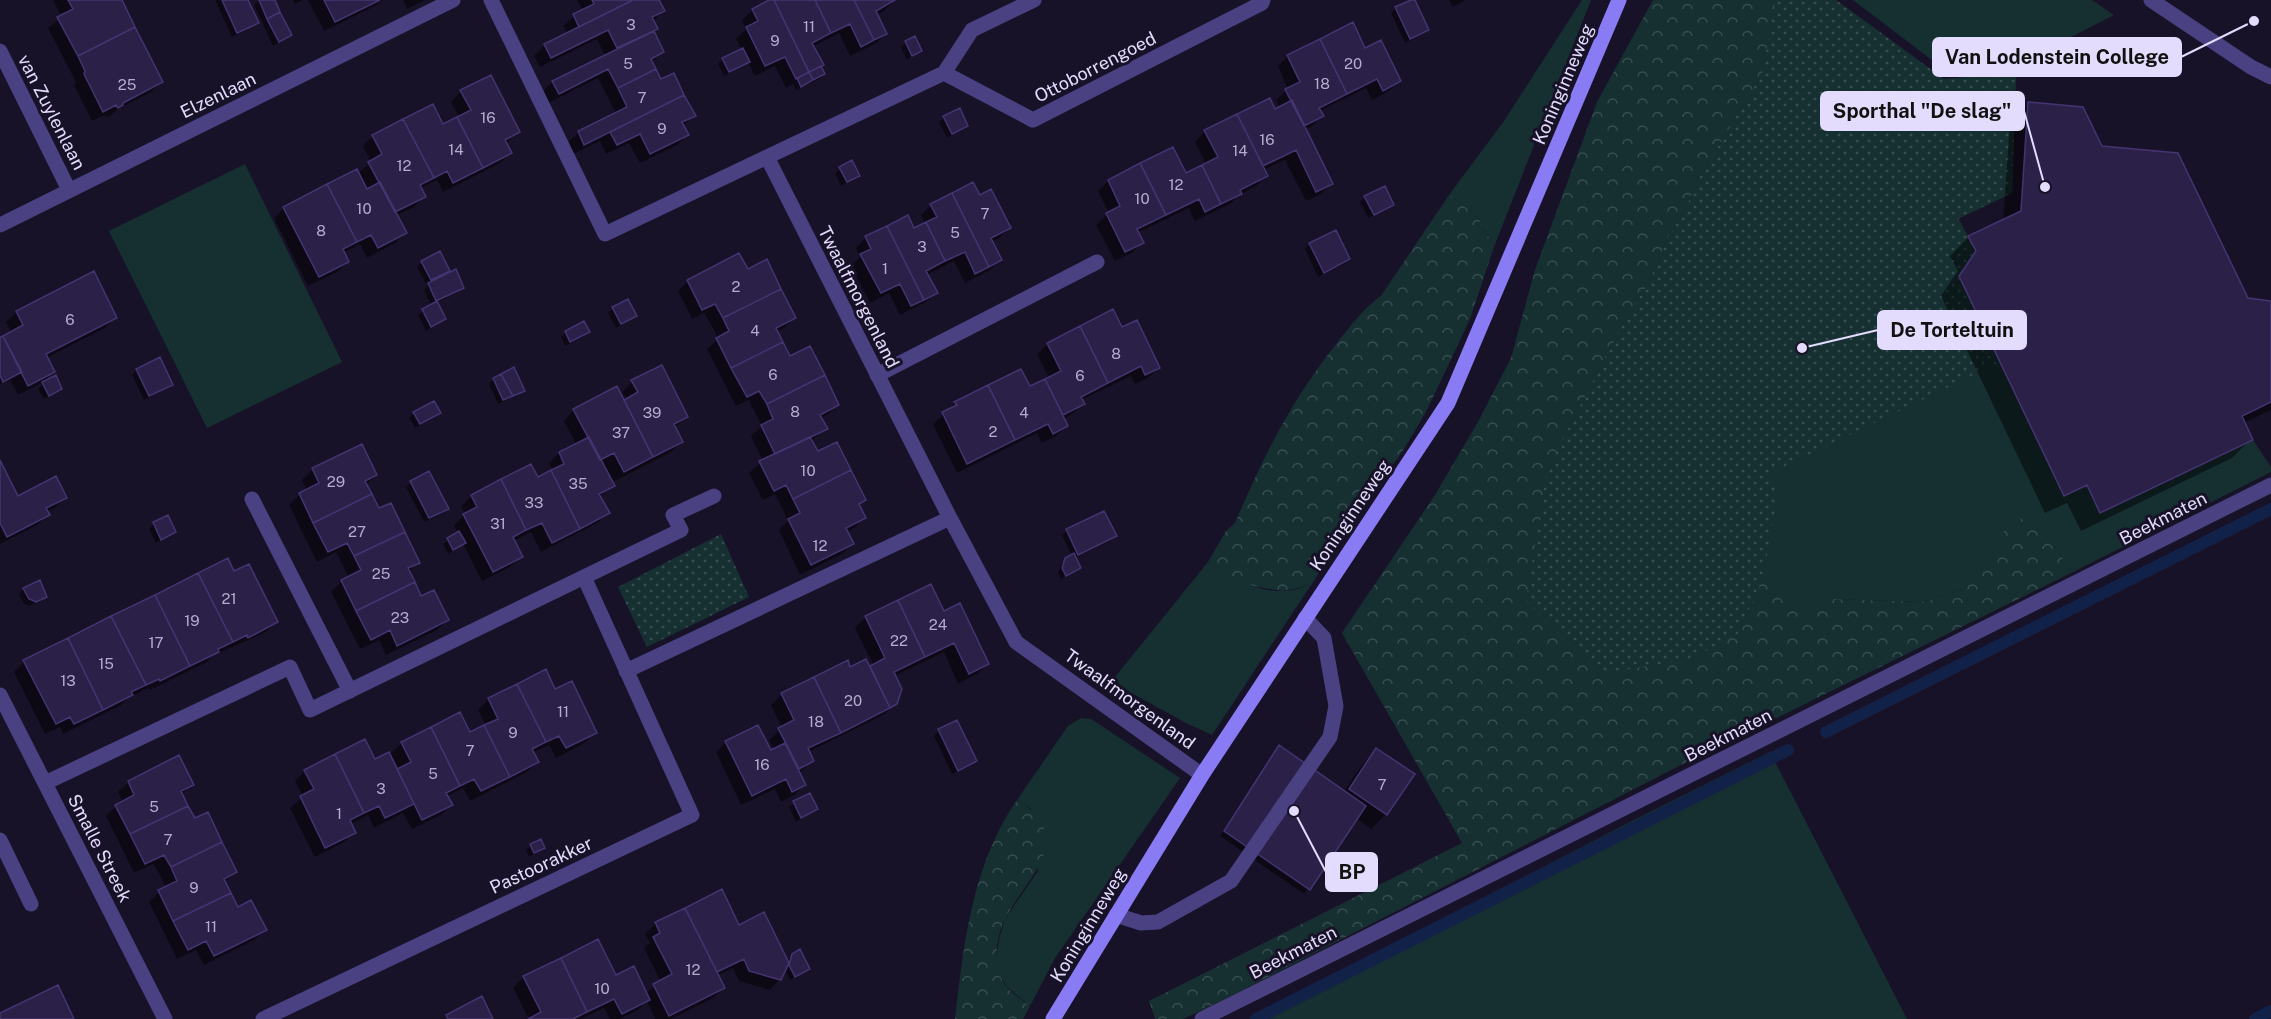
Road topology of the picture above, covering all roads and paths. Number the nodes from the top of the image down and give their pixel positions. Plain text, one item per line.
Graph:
1 (453, 0) edge
2 (491, 0) edge
3 (1034, 0) edge
4 (1263, 0) edge
5 (1619, 0) edge
6 (2151, 0) edge
7 (0, 51) edge
8 (944, 73) junction
9 (2271, 77) edge
10 (767, 157) junction
11 (69, 190) junction
12 (0, 225) edge
13 (1097, 262) dead end
14 (877, 375) junction
15 (2271, 485) edge
16 (714, 496) dead end
17 (252, 499) dead end
18 (950, 518) junction
19 (584, 577) junction
20 (1305, 618) junction
21 (626, 671) junction
22 (350, 691) junction
23 (0, 695) edge
24 (1202, 775) junction
25 (45, 783) junction
26 (0, 840) edge
27 (31, 904) dead end
28 (1116, 915) junction
29 (165, 1019) edge
30 (263, 1019) edge
31 (1053, 1019) edge
32 (1202, 1019) edge

1 - 11 street, Elzenlaan
2 - 10 street
3 - 8 street
4 - 8 street, Ottoborrengoed
5 - 20 main road, Koninginneweg
6 - 9 street
7 - 11 street, van Zuylenlaan
8 - 10 street
10 - 14 street, Twaalfmorgenland
11 - 12 street, Elzenlaan
13 - 14 street
14 - 18 street, Twaalfmorgenland
15 - 32 street, Beekmaten
16 - 19 street
17 - 22 street
18 - 21 street
18 - 24 street, Twaalfmorgenland
19 - 21 street, Pastoorakker
19 - 22 street
20 - 24 main road, Koninginneweg
20 - 28 street
21 - 30 street, Pastoorakker
22 - 25 street
23 - 25 street, Smalle Streek
24 - 28 main road, Koninginneweg
25 - 29 street, Smalle Streek
26 - 27 street
28 - 31 main road, Koninginneweg

